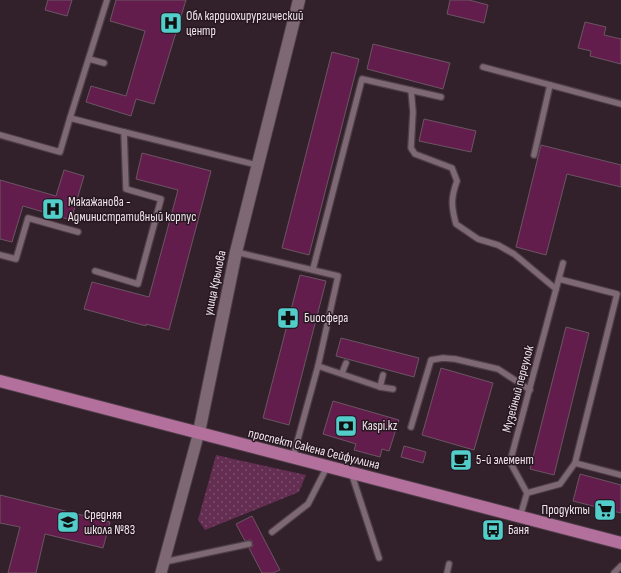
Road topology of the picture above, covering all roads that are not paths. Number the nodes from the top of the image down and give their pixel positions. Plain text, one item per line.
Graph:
1 (107, 0) edge
2 (300, 0) edge
3 (89, 59) junction
4 (104, 63) dead end
5 (483, 67) dead end
6 (550, 85) junction
7 (411, 90) junction
8 (441, 97) dead end
9 (621, 104) edge
10 (70, 118) junction
11 (124, 132) junction
12 (0, 135) edge
13 (534, 155) dead end
14 (258, 165) junction
15 (78, 232) dead end
16 (236, 252) junction
17 (0, 255) edge
18 (563, 263) dead end
19 (313, 270) junction
20 (94, 271) dead end
21 (559, 279) junction
22 (556, 289) junction
23 (619, 294) edge
24 (346, 363) dead end
25 (318, 366) junction
26 (342, 373) junction
27 (383, 375) dead end
28 (0, 381) edge
29 (380, 386) junction
30 (393, 389) dead end
31 (530, 390) junction
32 (411, 427) dead end
33 (199, 432) junction
34 (293, 457) junction
35 (575, 463) junction
36 (327, 467) junction
37 (351, 472) junction
38 (621, 475) edge
39 (527, 493) junction
40 (520, 517) junction
41 (272, 532) dead end
42 (621, 543) edge
43 (248, 544) dead end
44 (379, 558) dead end
45 (164, 562) junction
46 (449, 564) dead end
47 (621, 566) edge
48 (161, 573) edge
49 (447, 573) edge
50 (614, 573) edge

1 - 3 lane
2 - 14 street, улица Крылова
3 - 4 lane
3 - 10 lane
5 - 6 lane
6 - 9 lane
6 - 13 lane
7 - 8 lane
7 - 19 lane
7 - 22 lane
10 - 11 lane
10 - 12 lane
11 - 14 lane
11 - 20 lane
14 - 16 street, улица Крылова
15 - 17 lane
16 - 19 lane
16 - 33 street, улица Крылова
18 - 21 lane, Музейный переулок
19 - 25 lane
21 - 22 lane, Музейный переулок
21 - 23 lane
22 - 31 lane, Музейный переулок
23 - 35 lane
24 - 26 lane
25 - 26 lane
25 - 34 lane
26 - 29 lane
27 - 29 lane
28 - 33 main road, проспект Сакена Сейфуллина
29 - 30 lane
31 - 32 lane
31 - 39 lane, Музейный переулок
33 - 34 main road, проспект Сакена Сейфуллина
33 - 45 street, улица Крылова
34 - 36 main road, проспект Сакена Сейфуллина
35 - 38 lane
35 - 39 lane
36 - 37 main road, проспект Сакена Сейфуллина
36 - 41 lane
37 - 40 main road, проспект Сакена Сейфуллина
37 - 44 lane
39 - 40 lane
40 - 42 main road, проспект Сакена Сейфуллина
43 - 45 lane
45 - 48 street, улица Крылова
46 - 49 lane
47 - 50 lane

